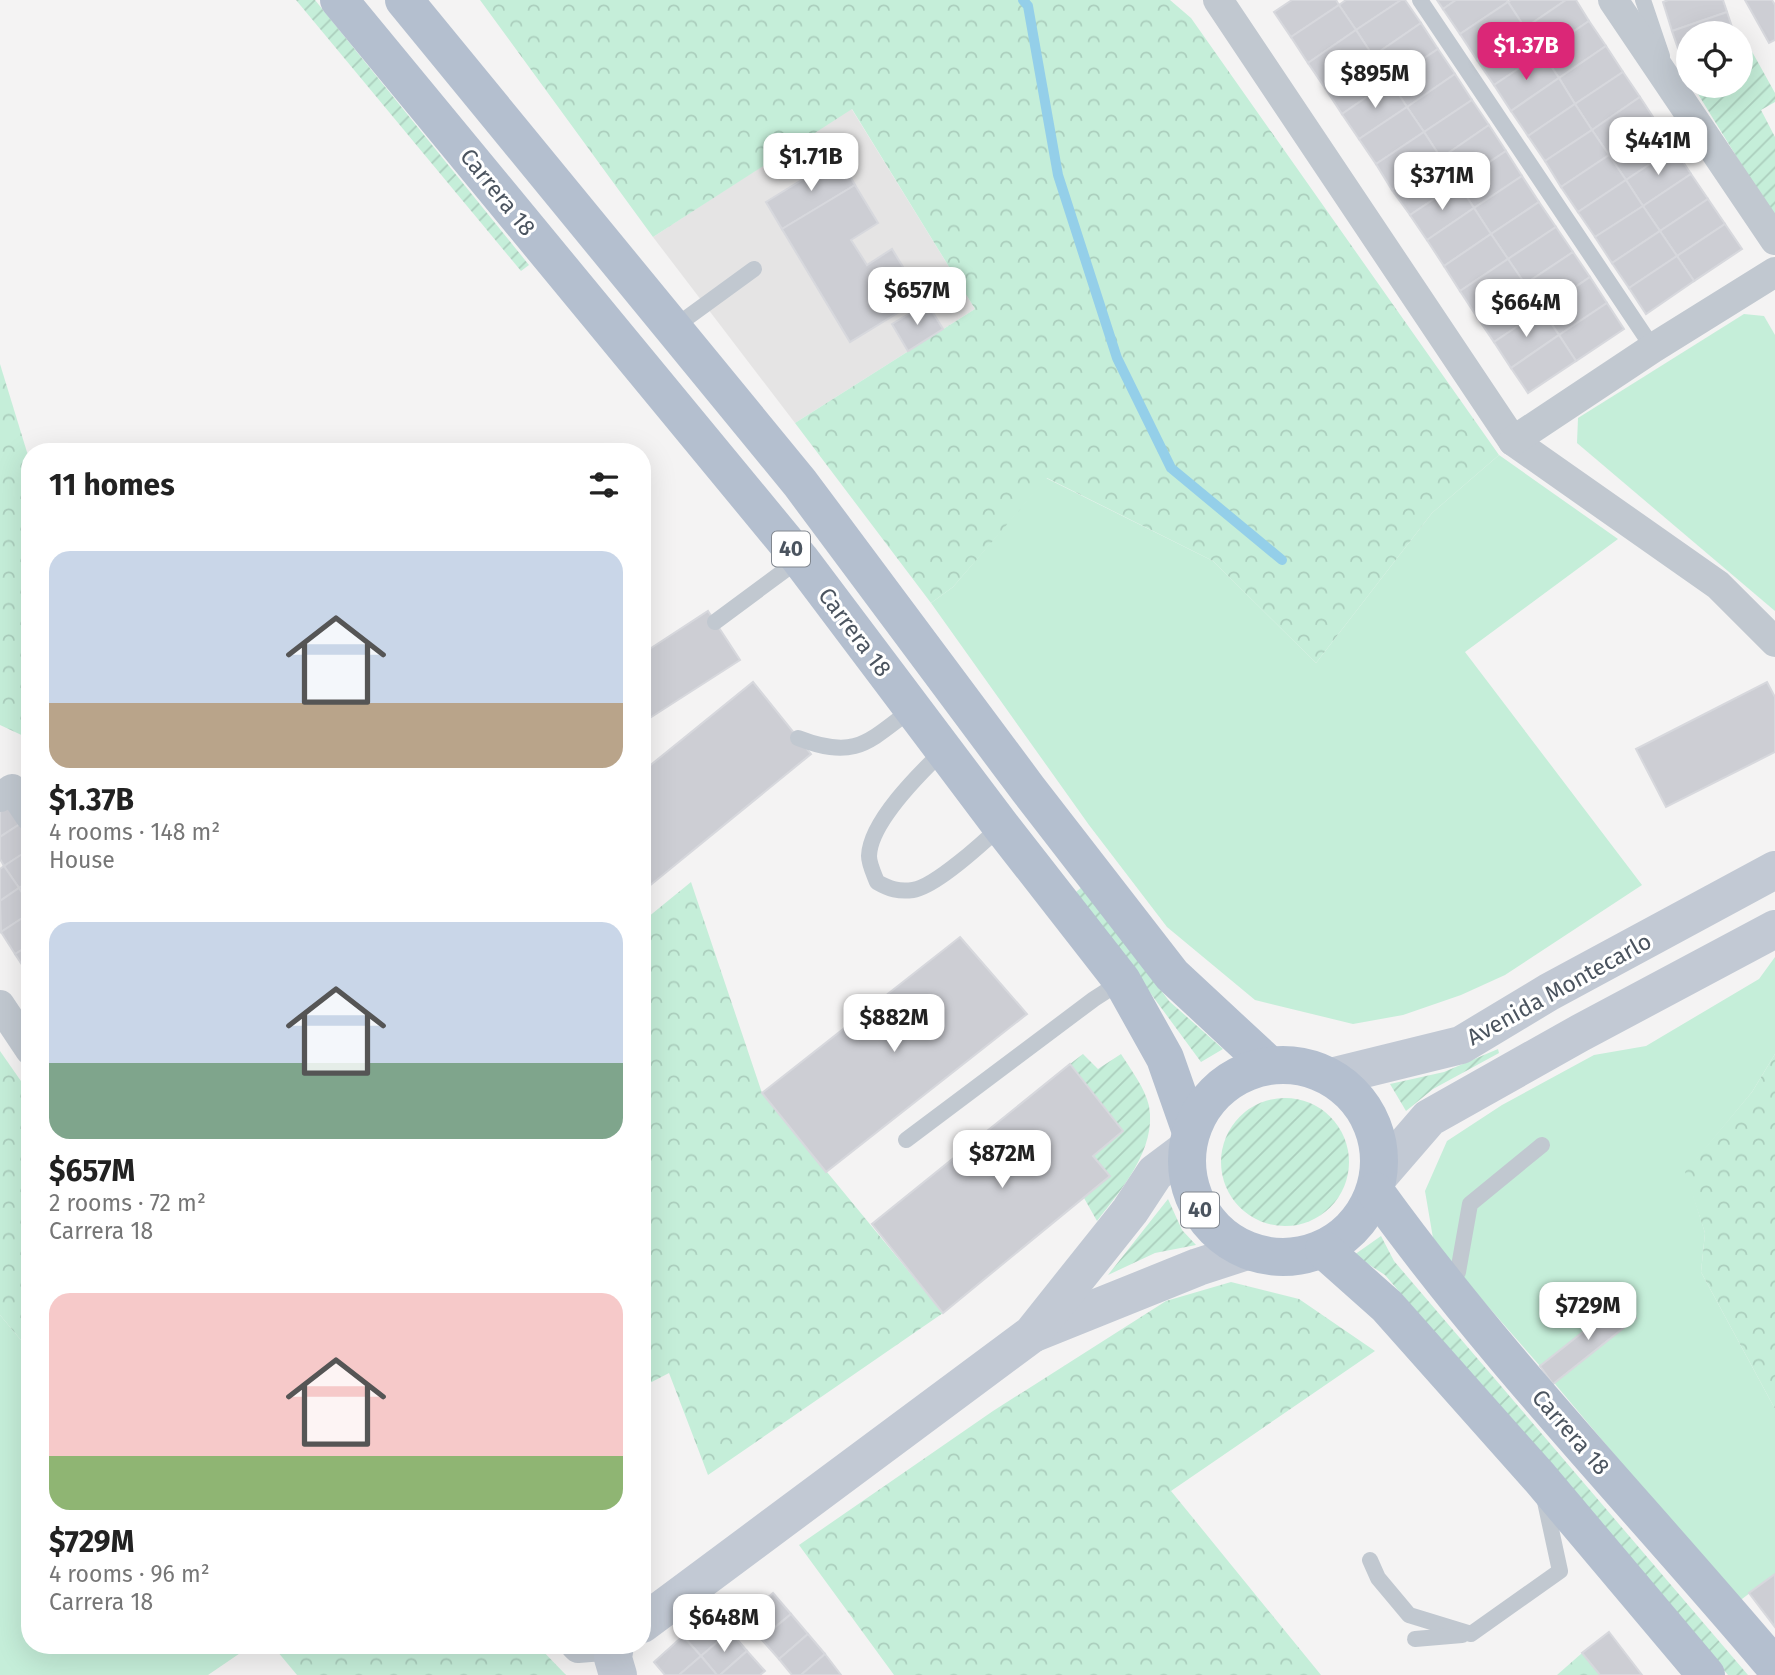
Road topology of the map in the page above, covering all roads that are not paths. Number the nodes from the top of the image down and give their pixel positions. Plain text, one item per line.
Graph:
1 (339, 0) edge
2 (404, 0) edge
3 (1420, 0) edge
4 (1613, 0) edge
5 (1643, 0) edge
6 (1226, 3) edge
7 (1674, 92) junction
8 (1775, 240) edge
9 (754, 269) dead end
10 (1775, 272) edge
11 (673, 328) junction
12 (1653, 348) junction
13 (1513, 441) junction
14 (800, 559) junction
15 (715, 622) dead end
16 (1775, 642) edge
17 (912, 709) junction
18 (798, 738) dead end
19 (944, 750) junction
20 (0, 797) edge
21 (21, 802) edge
22 (1001, 826) junction
23 (1775, 870) edge
24 (1775, 929) edge
25 (1122, 981) junction
26 (0, 1005) edge
27 (21, 1029) edge
28 (1269, 1065) junction
29 (1331, 1077) junction
30 (906, 1140) dead end
31 (1189, 1140) junction
32 (1542, 1145) dead end
33 (1376, 1184) junction
34 (1324, 1250) junction
35 (1247, 1251) junction
36 (1444, 1284) junction
37 (1032, 1334) junction
38 (1540, 1478) junction
39 (1370, 1560) dead end
40 (651, 1617) edge
41 (1471, 1634) junction
42 (1415, 1639) dead end
43 (614, 1654) edge
44 (1775, 1667) edge
45 (618, 1675) edge
46 (1706, 1675) edge

1 - 14 main road, Carrera 18 / 40
2 - 11 main road, Carrera 18 / 40
3 - 12 lane
4 - 7 street
5 - 7 lane
6 - 13 street
7 - 8 street
9 - 11 lane
10 - 12 street
11 - 28 main road, Carrera 18 / 40
12 - 13 street
13 - 16 street
14 - 15 lane
14 - 17 main road, Carrera 18 / 40
17 - 18 lane
17 - 19 main road, Carrera 18 / 40
19 - 22 main road, Carrera 18 / 40
19 - 22 lane
20 - 21 street
22 - 25 main road, Carrera 18 / 40
23 - 29 street, Avenida Montecarlo
24 - 33 street
25 - 30 lane
25 - 31 main road, Carrera 18 / 40
26 - 27 street
28 - 29 main road
28 - 31 main road
29 - 33 main road
31 - 35 main road, 40
31 - 37 street
32 - 36 lane
33 - 34 main road, 40
33 - 36 main road, Carrera 18
34 - 35 main road, 40
34 - 38 main road
35 - 37 street
36 - 44 main road, Carrera 18
37 - 40 street
38 - 41 lane
38 - 46 main road
39 - 41 lane
41 - 42 lane
43 - 45 street

